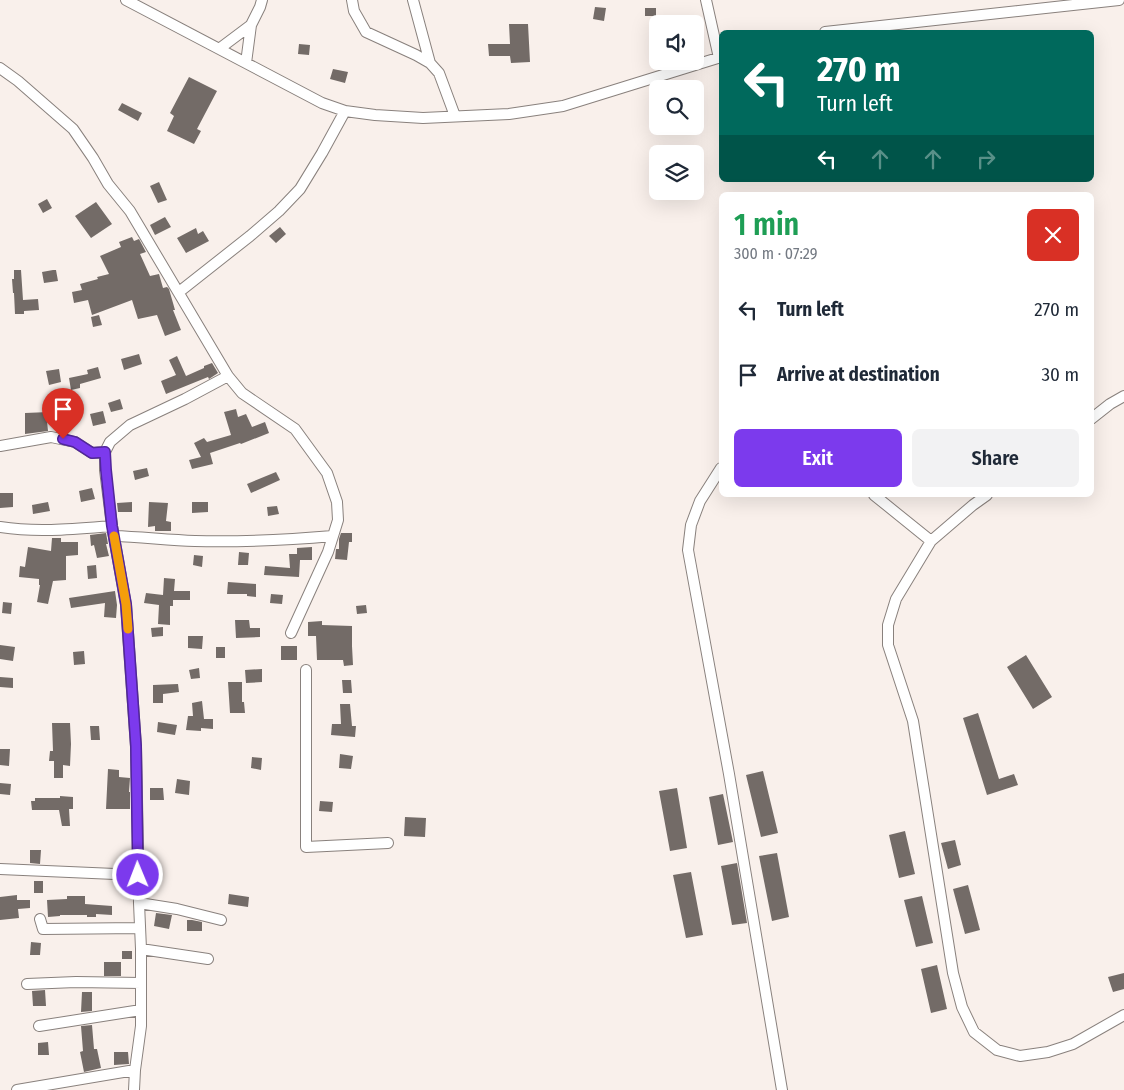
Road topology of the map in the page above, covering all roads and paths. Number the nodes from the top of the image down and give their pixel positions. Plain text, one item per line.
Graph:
1 (126, 0) edge
2 (262, 0) edge
3 (352, 0) edge
4 (413, 0) edge
5 (706, 0) edge
6 (1119, 0) edge
7 (252, 25) junction
8 (843, 30) edge
9 (219, 49) junction
10 (719, 54) edge
11 (719, 58) edge
12 (246, 63) junction
13 (430, 63) junction
14 (0, 68) edge
15 (346, 111) junction
16 (455, 116) junction
17 (179, 292) junction
18 (228, 376) junction
19 (1124, 396) edge
20 (1094, 417) edge
21 (0, 446) edge
22 (105, 452) junction
23 (719, 471) edge
24 (876, 497) edge
25 (984, 497) edge
26 (0, 527) edge
27 (113, 531) junction
28 (333, 536) junction
29 (931, 541) junction
30 (291, 633) dead end
31 (306, 670) dead end
32 (388, 843) dead end
33 (0, 869) edge
34 (138, 875) junction
35 (139, 903) junction
36 (40, 919) dead end
37 (220, 920) dead end
38 (140, 928) junction
39 (142, 949) junction
40 (208, 959) dead end
41 (141, 983) junction
42 (27, 984) dead end
43 (141, 1010) junction
44 (1124, 1015) edge
45 (39, 1026) dead end
46 (134, 1070) junction
47 (17, 1090) edge
48 (134, 1090) edge
49 (782, 1090) edge

1 - 9 street
2 - 7 street
3 - 13 street
4 - 13 street
5 - 10 street
6 - 8 street
7 - 9 street
7 - 12 street
9 - 12 street
11 - 16 street
12 - 15 street
13 - 16 street
14 - 17 street
15 - 16 street
15 - 17 street
17 - 18 street
18 - 22 street
18 - 28 street
19 - 20 street
21 - 22 street
22 - 27 street
23 - 49 street
24 - 29 street
25 - 29 street
26 - 27 street
27 - 28 street
27 - 34 street
28 - 30 street
29 - 44 street
31 - 32 street
33 - 34 street
34 - 35 street
35 - 37 street
35 - 38 street
36 - 38 street
38 - 39 street
39 - 40 street
39 - 41 street
41 - 42 street
41 - 43 street
43 - 45 street
43 - 46 street
46 - 47 street
46 - 48 street

